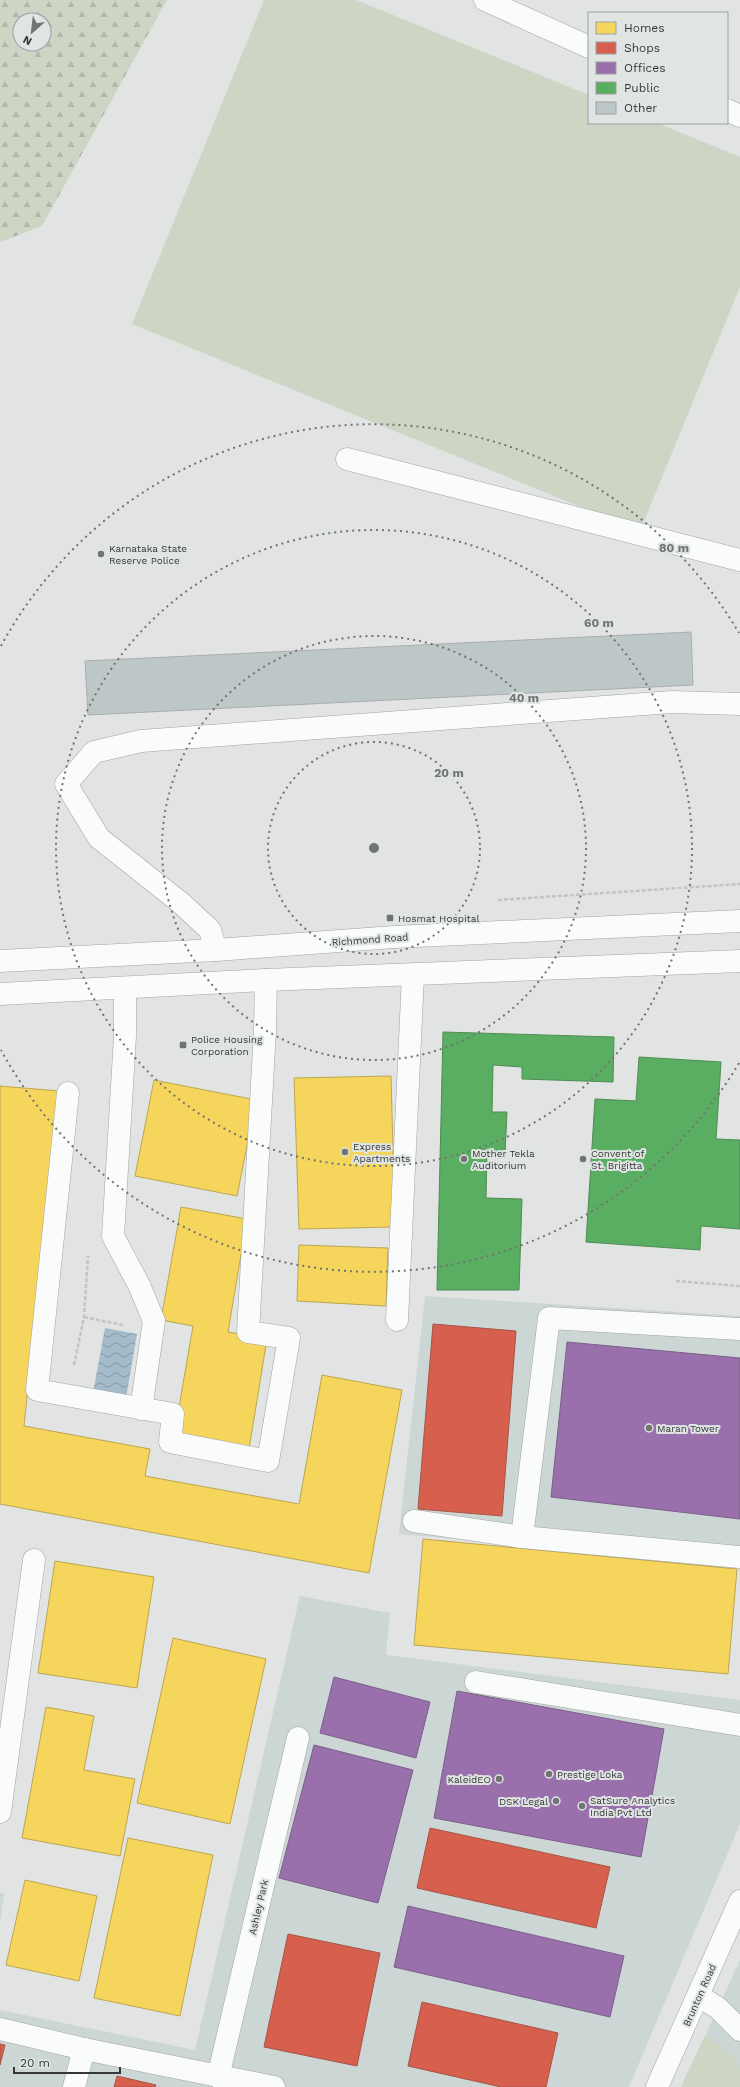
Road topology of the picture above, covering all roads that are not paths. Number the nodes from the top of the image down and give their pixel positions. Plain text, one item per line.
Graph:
1 (485, 0) edge
2 (588, 47) edge
3 (728, 110) edge
4 (740, 116) edge
5 (347, 459) dead end
6 (740, 560) edge
7 (740, 704) edge
8 (740, 921) edge
9 (216, 950) junction
10 (0, 961) edge
11 (740, 961) edge
12 (413, 975) junction
13 (266, 980) junction
14 (125, 988) junction
15 (1, 994) edge
16 (68, 1094) dead end
17 (397, 1320) dead end
18 (740, 1329) edge
19 (141, 1409) junction
20 (414, 1521) dead end
21 (522, 1537) junction
22 (740, 1557) edge
23 (34, 1560) dead end
24 (476, 1682) dead end
25 (740, 1725) edge
26 (298, 1738) dead end
27 (0, 1812) edge
28 (740, 1901) edge
29 (699, 1996) junction
30 (0, 2029) edge
31 (740, 2030) edge
32 (84, 2049) junction
33 (218, 2077) junction
34 (74, 2087) edge
35 (274, 2087) edge
36 (657, 2087) edge

1 - 2 main road
3 - 4 main road
5 - 6 main road
7 - 9 main road
8 - 9 main road, Richmond Road
9 - 10 main road, Richmond Road
10 - 15 main road
11 - 12 main road
12 - 13 main road
12 - 17 main road
13 - 14 main road
13 - 19 main road
14 - 15 main road
14 - 19 main road
16 - 19 main road
18 - 21 main road
20 - 21 main road
21 - 22 main road
23 - 27 main road
24 - 25 main road
26 - 33 main road, Ashley Park
28 - 29 main road, Brunton Road
29 - 31 main road
29 - 36 main road, Brunton Road
30 - 32 main road
32 - 33 main road
32 - 34 main road
33 - 35 main road

